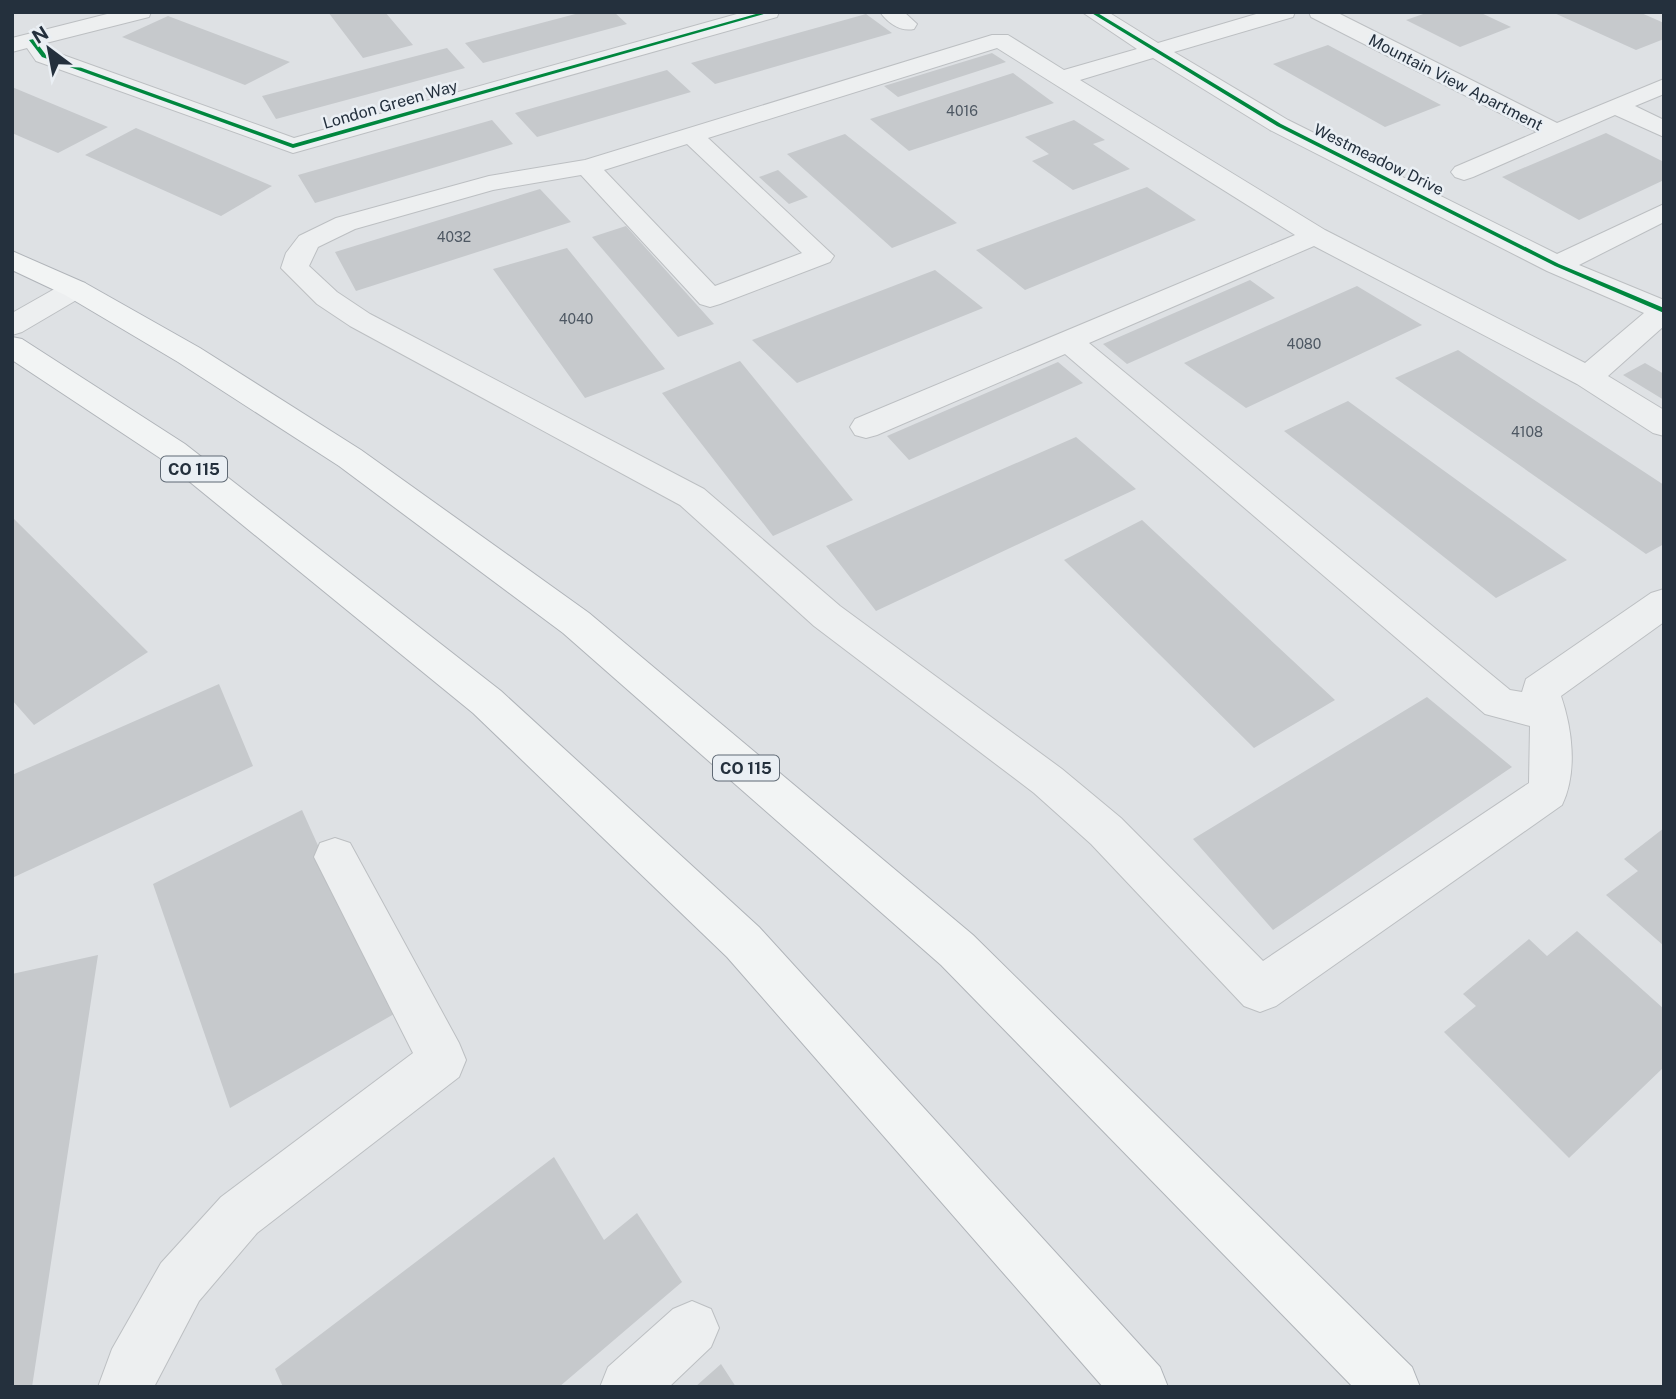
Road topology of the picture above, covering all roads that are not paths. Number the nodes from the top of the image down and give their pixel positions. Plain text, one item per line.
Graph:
1 (141, 12) edge
2 (769, 12) edge
3 (1092, 12) edge
4 (1286, 12) edge
5 (1319, 12) edge
6 (22, 42) edge
7 (1153, 49) junction
8 (1062, 78) junction
9 (1664, 86) edge
10 (1616, 106) junction
11 (1664, 130) edge
12 (1556, 132) junction
13 (691, 135) junction
14 (587, 167) junction
15 (1464, 172) dead end
16 (1664, 212) edge
17 (1315, 236) junction
18 (12, 259) edge
19 (1558, 265) junction
20 (75, 289) junction
21 (1664, 311) edge
22 (12, 326) edge
23 (1068, 341) junction
24 (12, 346) edge
25 (1588, 377) junction
26 (1664, 425) edge
27 (866, 427) dead end
28 (1664, 603) edge
29 (1549, 714) junction
30 (335, 857) dead end
31 (692, 1328) dead end
32 (126, 1387) edge
33 (628, 1387) edge
34 (1140, 1387) edge
35 (1392, 1387) edge

1 - 6 street, London Green Way
2 - 6 street, London Green Way
3 - 7 street, Westmeadow Drive
4 - 7 street
5 - 12 street, Mountain View Apartment
7 - 8 street
7 - 19 street, Westmeadow Drive
8 - 13 street
8 - 17 street
9 - 10 street, Mountain View Apartment
10 - 11 street
10 - 12 street, Mountain View Apartment
12 - 15 street, Mountain View Apartment
13 - 14 street
13 - 14 street
14 - 29 street
16 - 19 street
17 - 23 street
17 - 25 street
18 - 20 highway, CO 115
19 - 21 street, Westmeadow Drive
20 - 22 street
20 - 35 highway, CO 115
21 - 25 street
23 - 27 street
23 - 29 street
24 - 34 highway, CO 115
25 - 26 street
28 - 29 street
30 - 32 street
31 - 33 street

